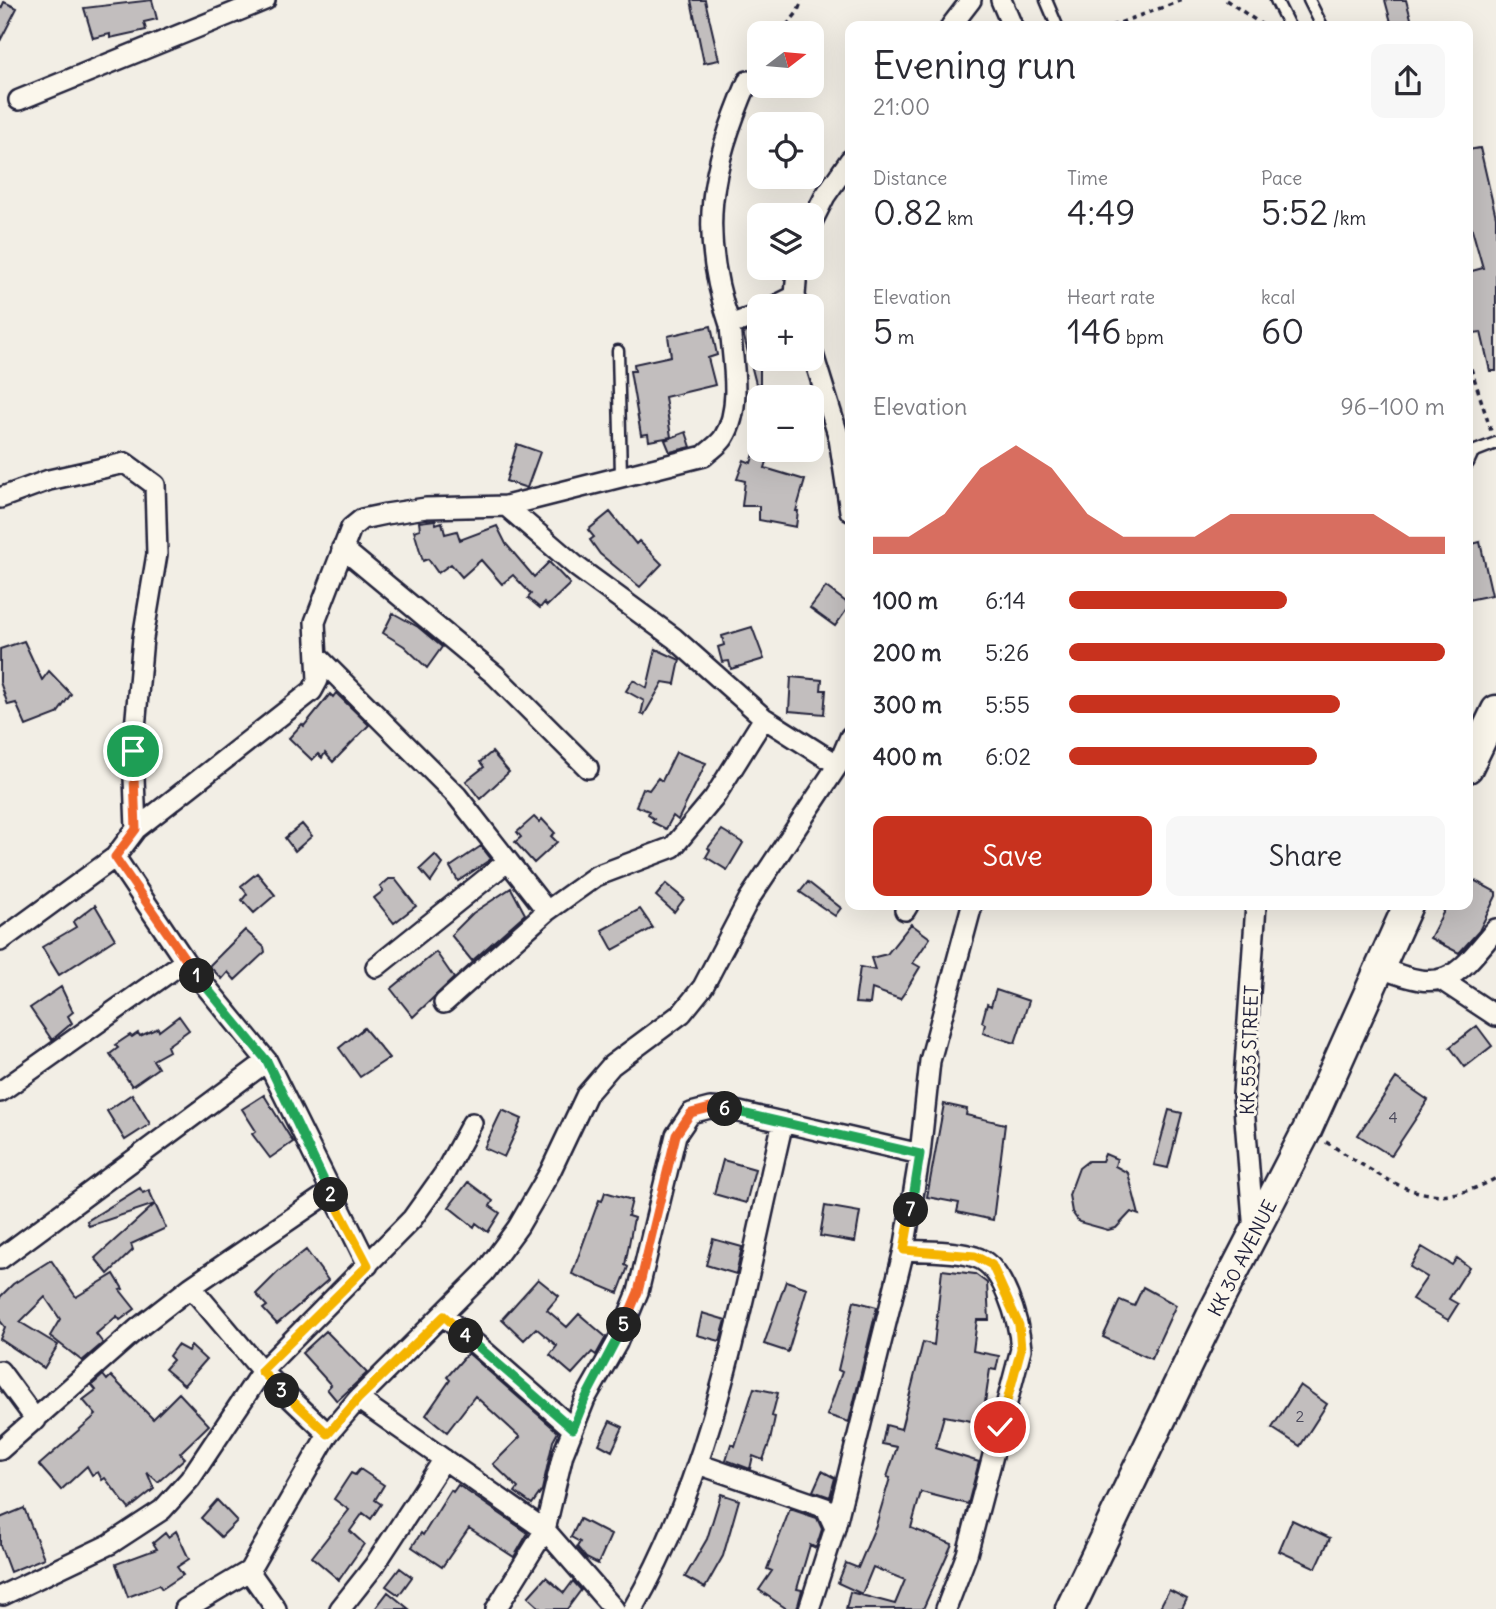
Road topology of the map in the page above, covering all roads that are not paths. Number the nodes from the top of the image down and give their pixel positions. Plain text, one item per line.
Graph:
1 (265, 0) edge
2 (971, 0) edge
3 (1001, 0) edge
4 (1045, 0) edge
5 (1276, 0) edge
6 (1309, 0) edge
7 (955, 21) edge
8 (1010, 21) edge
9 (1055, 21) edge
10 (1286, 21) edge
11 (1320, 21) edge
12 (747, 84) edge
13 (19, 100) dead end
14 (845, 167) edge
15 (822, 203) edge
16 (747, 319) edge
17 (730, 325) junction
18 (618, 351) dead end
19 (819, 371) edge
20 (1495, 443) edge
21 (845, 445) edge
22 (1473, 452) edge
23 (621, 475) junction
24 (0, 498) edge
25 (506, 506) junction
26 (342, 548) junction
27 (317, 656) junction
28 (1496, 710) edge
29 (764, 718) junction
30 (845, 749) edge
31 (1473, 758) edge
32 (838, 765) junction
33 (587, 768) dead end
34 (136, 829) junction
35 (115, 857) junction
36 (508, 861) junction
37 (971, 910) edge
38 (1256, 910) edge
39 (1406, 910) edge
40 (547, 911) junction
41 (1496, 929) edge
42 (0, 941) edge
43 (185, 961) junction
44 (376, 967) dead end
45 (1381, 968) junction
46 (1440, 979) junction
47 (444, 1003) dead end
48 (1496, 1016) edge
49 (267, 1061) junction
50 (0, 1092) edge
51 (783, 1122) junction
52 (472, 1123) dead end
53 (920, 1154) junction
54 (330, 1192) junction
55 (1254, 1236) junction
56 (904, 1250) junction
57 (0, 1259) edge
58 (368, 1265) junction
59 (191, 1287) junction
60 (444, 1316) junction
61 (0, 1371) edge
62 (261, 1371) junction
63 (358, 1399) junction
64 (36, 1420) junction
65 (573, 1429) junction
66 (328, 1434) junction
67 (0, 1450) edge
68 (444, 1459) junction
69 (698, 1464) junction
70 (835, 1528) junction
71 (545, 1530) junction
72 (249, 1571) junction
73 (3, 1595) dead end
74 (186, 1609) edge
75 (276, 1609) edge
76 (340, 1609) edge
77 (496, 1609) edge
78 (614, 1609) edge
79 (633, 1609) edge
80 (810, 1609) edge
81 (946, 1609) edge
82 (1070, 1609) edge

1 - 13 street
2 - 7 street
3 - 8 street
4 - 9 lane
5 - 10 lane
6 - 11 lane
12 - 17 street
14 - 15 street
16 - 17 street
17 - 23 street
18 - 23 lane
19 - 21 street
20 - 22 lane
23 - 25 street
24 - 34 street
25 - 26 street
25 - 29 street
26 - 27 street
26 - 33 street
27 - 34 street
27 - 36 street
28 - 31 main road
29 - 32 street
29 - 40 street
30 - 32 street
32 - 60 street
34 - 35 street
35 - 42 street
35 - 43 street
36 - 40 street
36 - 44 street
37 - 53 street
38 - 55 street, KK 553 STREET
39 - 45 main road, KK 30 AVENUE
40 - 47 street
41 - 46 street
43 - 49 street
43 - 50 street
45 - 46 street
45 - 55 main road, KK 30 AVENUE
46 - 48 street
49 - 54 street
49 - 57 street
51 - 53 street
51 - 65 street
51 - 69 street
52 - 58 street
53 - 56 street
54 - 58 street
54 - 59 street
55 - 82 main road, KK 30 AVENUE
56 - 70 street
56 - 81 street
58 - 62 street
59 - 62 street
59 - 64 street
60 - 63 street
60 - 65 street
61 - 64 street
62 - 66 street
62 - 73 street
63 - 66 street
63 - 68 street
64 - 67 street
65 - 71 street
66 - 72 street
68 - 71 street
68 - 76 street
69 - 70 street
69 - 79 street
70 - 80 street
71 - 77 street
71 - 78 street
72 - 74 street
72 - 75 street

